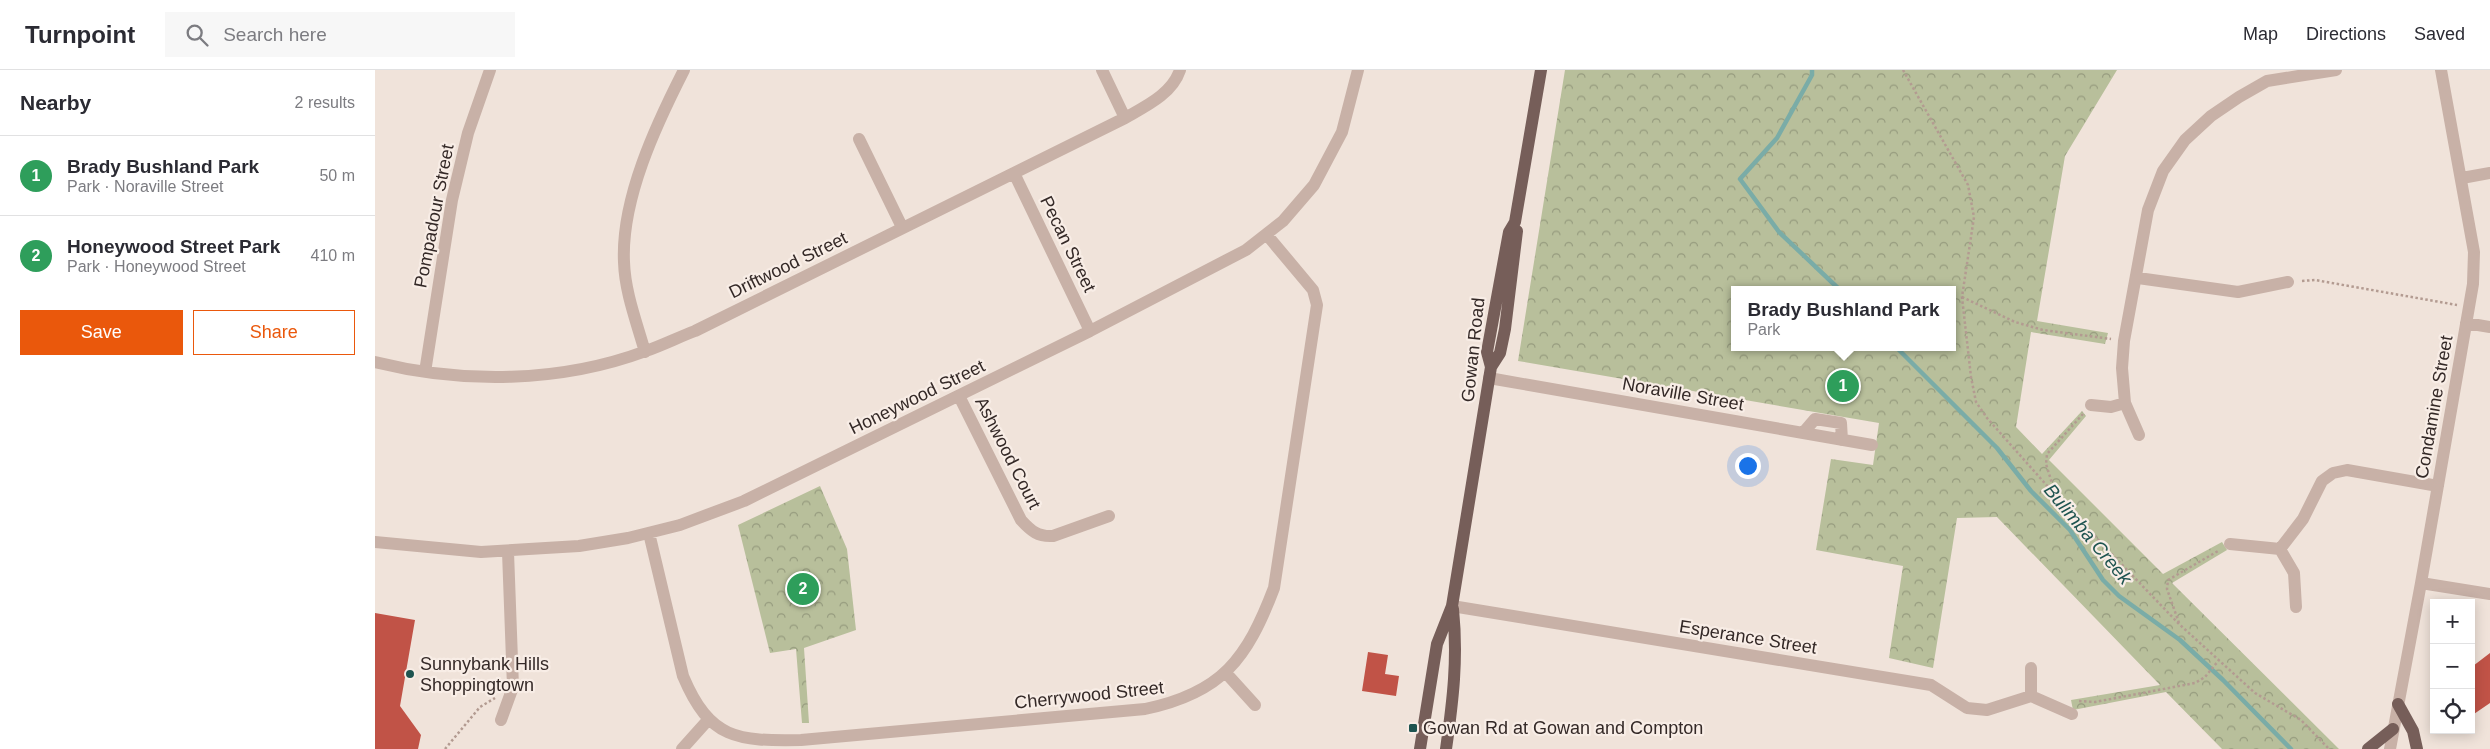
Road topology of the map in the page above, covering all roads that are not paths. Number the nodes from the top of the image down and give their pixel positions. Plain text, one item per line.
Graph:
1 (490, 70) edge
2 (684, 70) edge
3 (1102, 70) edge
4 (1179, 70) edge
5 (1358, 70) edge
6 (1541, 70) edge
7 (2336, 70) edge
8 (2441, 70) edge
9 (2264, 76) edge
10 (1125, 118) junction
11 (859, 139) dead end
12 (1014, 173) junction
13 (2490, 173) edge
14 (2462, 178) junction
15 (902, 228) junction
16 (1267, 235) junction
17 (2138, 278) junction
18 (2288, 282) road end
19 (2466, 323) junction
20 (2490, 327) edge
21 (1090, 331) junction
22 (645, 352) junction
23 (375, 362) edge
24 (425, 372) junction
25 (1490, 372) junction
26 (959, 396) junction
27 (2125, 403) junction
28 (2091, 405) road end
29 (2139, 435) dead end
30 (1872, 445) dead end
31 (2438, 486) junction
32 (1109, 516) dead end
33 (649, 533) junction
34 (375, 542) edge
35 (2230, 544) road end
36 (2280, 549) junction
37 (508, 552) junction
38 (2421, 584) junction
39 (2490, 594) edge
40 (1452, 606) junction
41 (2296, 608) dead end
42 (2031, 668) dead end
43 (1226, 673) junction
44 (2031, 696) junction
45 (2398, 704) junction
46 (1255, 705) dead end
47 (2072, 714) dead end
48 (501, 720) dead end
49 (708, 720) junction
50 (2393, 729) junction
51 (682, 749) edge
52 (1419, 749) edge
53 (1446, 749) edge
54 (2368, 749) edge
55 (2389, 749) edge
56 (2417, 749) edge

1 - 24 street, Pompadour Street
2 - 22 street
3 - 10 street
4 - 10 street, Driftwood Street
5 - 16 street, Honeywood Street
6 - 25 main road, Gowan Road
7 - 9 street
8 - 14 street, Condamine Street
9 - 17 street
10 - 12 street, Driftwood Street
11 - 15 street
12 - 15 street, Driftwood Street
12 - 21 street, Pecan Street
13 - 14 street
14 - 19 street, Condamine Street
15 - 22 street, Driftwood Street
16 - 21 street, Honeywood Street
16 - 43 street, Cherrywood Street
17 - 18 street
17 - 27 street
19 - 20 street
19 - 31 street, Condamine Street
21 - 26 street, Honeywood Street
22 - 24 street, Driftwood Street
23 - 24 street, Driftwood Street
25 - 30 street, Noraville Street
25 - 40 main road, Gowan Road
26 - 32 street, Ashwood Court
26 - 33 street, Honeywood Street
27 - 28 street
27 - 29 street
31 - 36 street
31 - 38 street, Condamine Street
33 - 37 street, Honeywood Street
33 - 49 street, Cherrywood Street
34 - 37 street, Honeywood Street
35 - 36 street
36 - 41 street
37 - 48 street
38 - 39 street
38 - 45 street, Condamine Street
40 - 44 street, Esperance Street
40 - 52 main road, Gowan Road
40 - 53 main road, Gowan Road
42 - 44 street
43 - 46 street
43 - 49 street, Cherrywood Street
44 - 47 street
45 - 50 street, Condamine Street
45 - 56 main road
49 - 51 street
50 - 54 main road
50 - 55 street, Condamine Street

